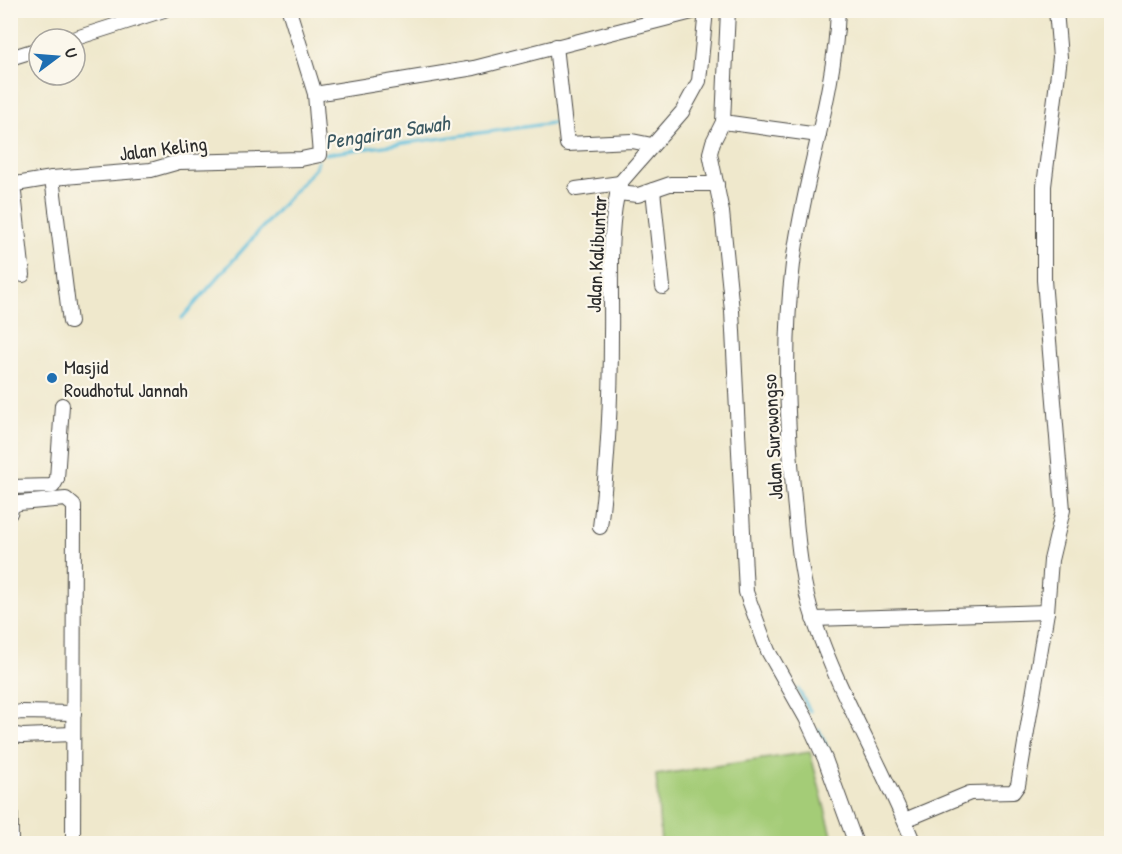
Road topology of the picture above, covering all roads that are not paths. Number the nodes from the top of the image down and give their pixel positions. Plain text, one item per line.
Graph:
1 (289, 10) edge
2 (700, 10) edge
3 (706, 10) edge
4 (728, 10) edge
5 (837, 10) edge
6 (1056, 10) edge
7 (156, 12) edge
8 (87, 34) edge
9 (556, 46) junction
10 (27, 53) edge
11 (10, 58) edge
12 (315, 94) junction
13 (723, 122) junction
14 (819, 135) junction
15 (652, 145) junction
16 (52, 178) junction
17 (12, 185) edge
18 (712, 185) junction
19 (576, 189) dead end
20 (653, 190) junction
21 (625, 191) junction
22 (23, 275) dead end
23 (663, 287) dead end
24 (70, 322) dead end
25 (62, 405) dead end
26 (10, 487) edge
27 (10, 513) edge
28 (600, 527) dead end
29 (1047, 612) junction
30 (813, 619) junction
31 (74, 713) junction
32 (10, 714) edge
33 (10, 734) edge
34 (73, 734) junction
35 (10, 763) edge
36 (905, 820) junction
37 (11, 843) edge
38 (73, 843) edge
39 (856, 843) edge
40 (914, 843) edge

1 - 12 street
2 - 9 street
3 - 15 street, Jalan Kalibuntar
4 - 13 street
5 - 14 street, Jalan Surowongso
6 - 29 street
7 - 8 street
9 - 12 street
9 - 15 street
10 - 11 street
12 - 16 street, Jalan Keling
13 - 14 street
13 - 18 street
14 - 30 street, Jalan Surowongso
15 - 21 street, Jalan Kalibuntar
16 - 17 street, Jalan Keling
16 - 24 street
17 - 22 street
18 - 20 street
18 - 39 street
19 - 21 street
20 - 21 street
20 - 23 street
21 - 28 street, Jalan Kalibuntar
25 - 26 street
27 - 31 street
29 - 30 street
29 - 36 street
30 - 36 street, Jalan Surowongso
31 - 32 street
31 - 34 street
33 - 34 street
34 - 38 street
35 - 37 street
36 - 40 street, Jalan Surowongso

